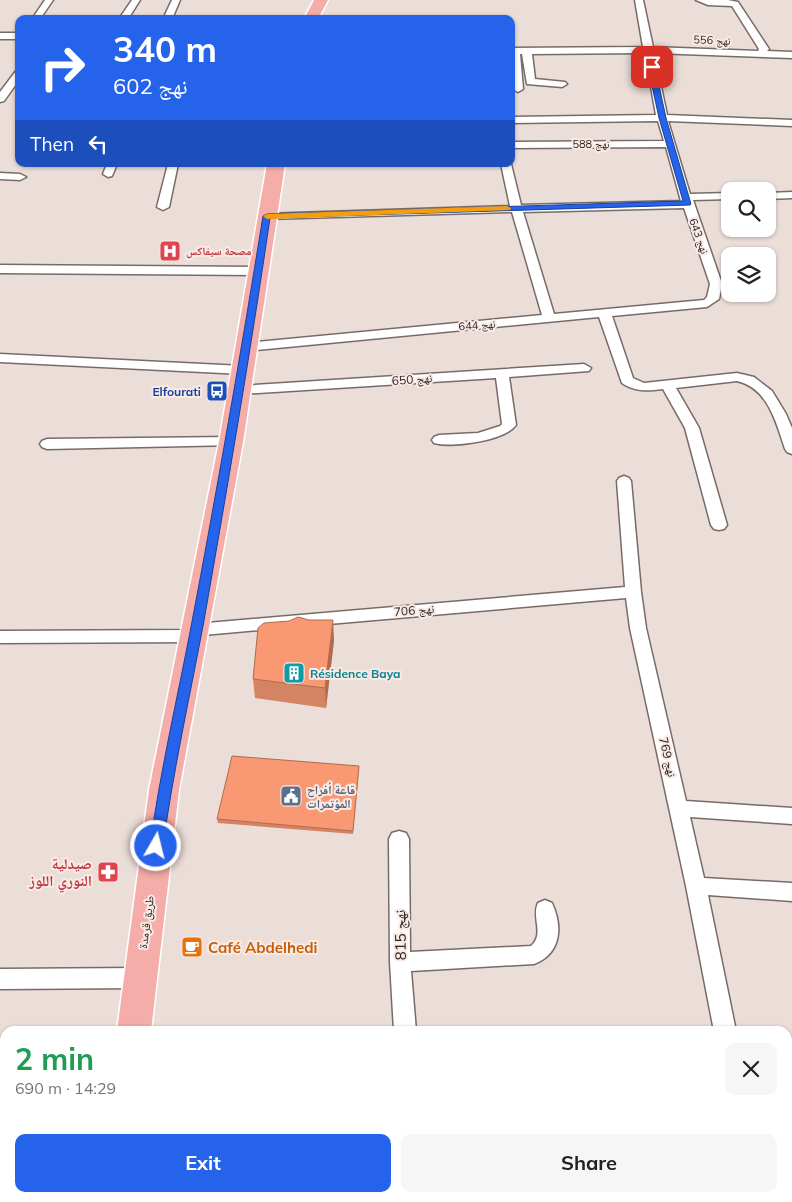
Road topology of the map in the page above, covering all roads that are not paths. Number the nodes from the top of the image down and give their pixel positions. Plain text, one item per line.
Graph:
1 (49, 0) edge
2 (136, 0) edge
3 (176, 0) edge
4 (321, 0) edge
5 (639, 0) edge
6 (700, 0) edge
7 (38, 15) edge
8 (126, 15) edge
9 (169, 15) edge
10 (313, 15) edge
11 (0, 36) edge
12 (15, 36) edge
13 (792, 49) edge
14 (648, 50) junction
15 (515, 51) edge
16 (763, 51) junction
17 (527, 52) junction
18 (792, 55) edge
19 (515, 66) edge
20 (15, 80) edge
21 (562, 84) dead end
22 (518, 88) dead end
23 (3, 99) edge
24 (662, 118) junction
25 (515, 120) edge
26 (792, 122) edge
27 (670, 144) junction
28 (515, 145) edge
29 (172, 167) edge
30 (275, 167) edge
31 (507, 167) edge
32 (4, 177) edge
33 (20, 177) dead end
34 (0, 189) edge
35 (792, 195) edge
36 (776, 196) edge
37 (721, 197) edge
38 (687, 200) junction
39 (163, 207) dead end
40 (516, 208) junction
41 (267, 216) junction
42 (0, 269) edge
43 (259, 271) junction
44 (707, 303) joint
45 (604, 312) junction
46 (549, 318) junction
47 (0, 358) edge
48 (584, 368) dead end
49 (243, 369) junction
50 (502, 372) junction
51 (668, 385) junction
52 (440, 440) dead end
53 (231, 442) junction
54 (47, 444) dead end
55 (792, 449) edge
56 (624, 481) dead end
57 (719, 525) dead end
58 (633, 592) junction
59 (195, 633) junction
60 (0, 637) edge
61 (679, 808) junction
62 (792, 816) edge
63 (399, 839) dead end
64 (696, 886) junction
65 (792, 892) edge
66 (545, 909) dead end
67 (400, 962) junction
68 (139, 978) junction
69 (0, 979) edge
70 (134, 1026) edge
71 (405, 1026) edge
72 (724, 1026) edge

1 - 7 street
2 - 8 street
3 - 9 street
4 - 10 main road
5 - 14 street, نهج 643
6 - 16 street
11 - 12 street
13 - 16 street
14 - 16 street, نهج 556
14 - 17 street, نهج 556
14 - 24 street, نهج 643
15 - 17 street, نهج 556
16 - 18 street, نهج 556
17 - 21 street
19 - 22 street
20 - 23 street
24 - 25 street
24 - 26 street
24 - 27 street, نهج 643
27 - 28 street, نهج 588
27 - 38 street, نهج 643
29 - 39 street
30 - 41 main road, طريق قرمدة
31 - 40 street
32 - 33 street
32 - 34 street
35 - 36 street
37 - 38 street
38 - 40 street
38 - 44 street, نهج 643
40 - 41 street
40 - 46 street
41 - 43 main road, طريق قرمدة
42 - 43 street
43 - 49 main road, طريق قرمدة
44 - 45 street, نهج 644
45 - 46 street, نهج 644
45 - 51 street
46 - 49 street, نهج 644
47 - 49 street
48 - 50 street, نهج 650
49 - 50 street, نهج 650
49 - 53 main road, طريق قرمدة
50 - 52 street
51 - 55 street
51 - 57 street
53 - 54 street
53 - 59 main road, طريق قرمدة
56 - 58 street, نهج 769
58 - 59 street, نهج 706
58 - 61 street, نهج 769
59 - 60 street, نهج 706
59 - 68 main road, طريق قرمدة
61 - 62 street
61 - 64 street, نهج 769
63 - 67 street, نهج 815
64 - 65 street
64 - 72 street, نهج 769
66 - 67 street
67 - 71 street, نهج 815
68 - 69 street
68 - 70 main road, طريق قرمدة

